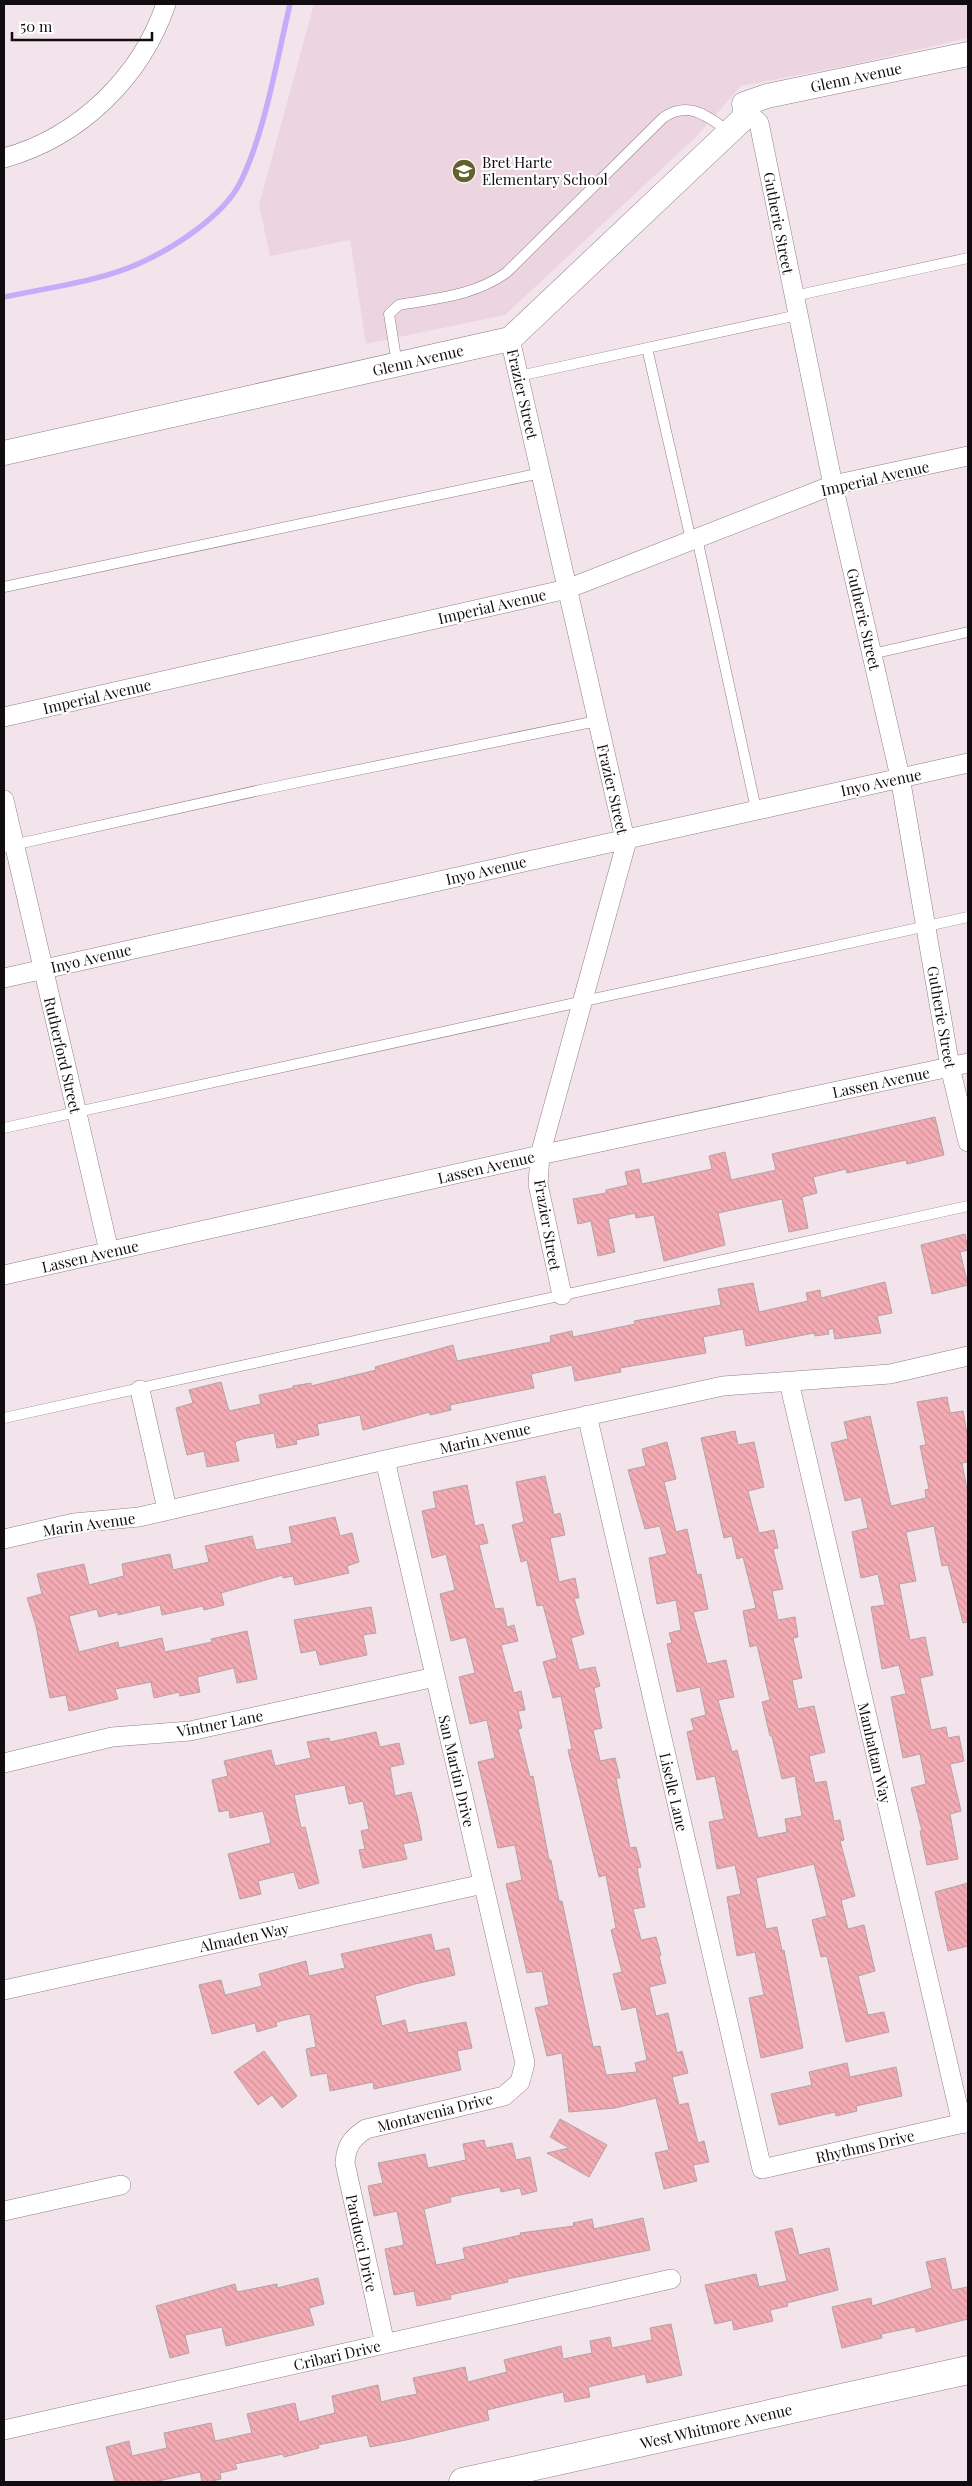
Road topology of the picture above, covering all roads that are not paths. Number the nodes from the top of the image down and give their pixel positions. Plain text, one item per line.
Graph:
1 (166, 4) edge
2 (968, 54) edge
3 (744, 107) junction
4 (730, 132) junction
5 (4, 158) edge
6 (968, 258) edge
7 (794, 296) junction
8 (798, 315) junction
9 (510, 339) junction
10 (647, 348) junction
11 (397, 364) junction
12 (519, 376) junction
13 (4, 453) edge
14 (968, 456) edge
15 (541, 473) junction
16 (833, 485) junction
17 (694, 539) junction
18 (4, 587) edge
19 (567, 589) junction
20 (968, 632) edge
21 (872, 654) junction
22 (4, 717) edge
23 (597, 721) junction
24 (968, 763) edge
25 (900, 777) junction
26 (4, 800) edge
27 (756, 809) junction
28 (624, 839) junction
29 (9, 846) edge
30 (968, 917) edge
31 (926, 926) junction
32 (43, 969) junction
33 (4, 978) edge
34 (583, 1000) junction
35 (959, 1065) edge
36 (76, 1110) junction
37 (4, 1128) edge
38 (968, 1142) edge
39 (540, 1155) junction
40 (968, 1206) edge
41 (109, 1252) junction
42 (4, 1276) edge
43 (562, 1295) junction
44 (968, 1356) edge
45 (789, 1382) junction
46 (140, 1390) junction
47 (587, 1415) junction
48 (4, 1418) edge
49 (385, 1460) junction
50 (167, 1509) junction
51 (4, 1539) edge
52 (435, 1677) junction
53 (4, 1763) edge
54 (483, 1884) junction
55 (4, 1990) edge
56 (520, 2082) joint
57 (965, 2123) edge
58 (349, 2143) joint
59 (762, 2169) joint
60 (121, 2184) dead end
61 (4, 2211) edge
62 (671, 2278) dead end
63 (384, 2344) junction
64 (968, 2370) edge
65 (4, 2430) edge
66 (463, 2482) edge

1 - 5 street
2 - 3 street, Glenn Avenue
3 - 4 street
3 - 7 street, Gutherie Street
4 - 9 street
4 - 11 lane
6 - 7 lane
7 - 8 street, Gutherie Street
8 - 10 lane
8 - 16 street, Gutherie Street
9 - 11 street, Glenn Avenue
9 - 12 street, Frazier Street
10 - 12 lane
10 - 17 lane
11 - 13 street, Glenn Avenue
12 - 15 street, Frazier Street
14 - 16 street, Imperial Avenue
15 - 18 lane
15 - 19 street, Frazier Street
16 - 17 street, Imperial Avenue
16 - 21 street, Gutherie Street
17 - 19 street, Imperial Avenue
17 - 27 lane
19 - 22 street, Imperial Avenue
19 - 23 street, Frazier Street
20 - 21 lane
21 - 25 street, Gutherie Street
23 - 28 street, Frazier Street
23 - 29 lane
24 - 25 street, Inyo Avenue
25 - 27 street, Inyo Avenue
25 - 31 street, Gutherie Street
26 - 29 street, Rutherford Street
27 - 28 street, Inyo Avenue
28 - 32 street, Inyo Avenue
28 - 34 street, Frazier Street
29 - 32 street, Rutherford Street
30 - 31 lane
31 - 34 lane
31 - 35 street, Gutherie Street
32 - 33 street, Inyo Avenue
32 - 36 street, Rutherford Street
34 - 36 lane
34 - 39 street, Frazier Street
35 - 38 street, Gutherie Street
35 - 39 street, Lassen Avenue
36 - 37 lane
36 - 41 street, Rutherford Street
39 - 41 street, Lassen Avenue
39 - 43 street, Frazier Street
40 - 43 lane
41 - 42 street, Lassen Avenue
43 - 46 lane
44 - 45 street, Marin Avenue
45 - 47 street, Marin Avenue
45 - 57 street, Manhattan Way
46 - 48 lane
46 - 50 street
47 - 49 street, Marin Avenue
47 - 59 street, Liselle Lane
49 - 50 street, Marin Avenue
49 - 52 street, San Martin Drive
50 - 51 street, Marin Avenue
52 - 53 street, Vintner Lane
52 - 54 street, San Martin Drive
54 - 55 street, Almaden Way
54 - 56 street, San Martin Drive
56 - 58 street, Montavenia Drive
57 - 59 street, Rhythms Drive
58 - 63 street, Parducci Drive
60 - 61 street
62 - 63 street, Cribari Drive
63 - 65 street, Cribari Drive
64 - 66 main road, West Whitmore Avenue

